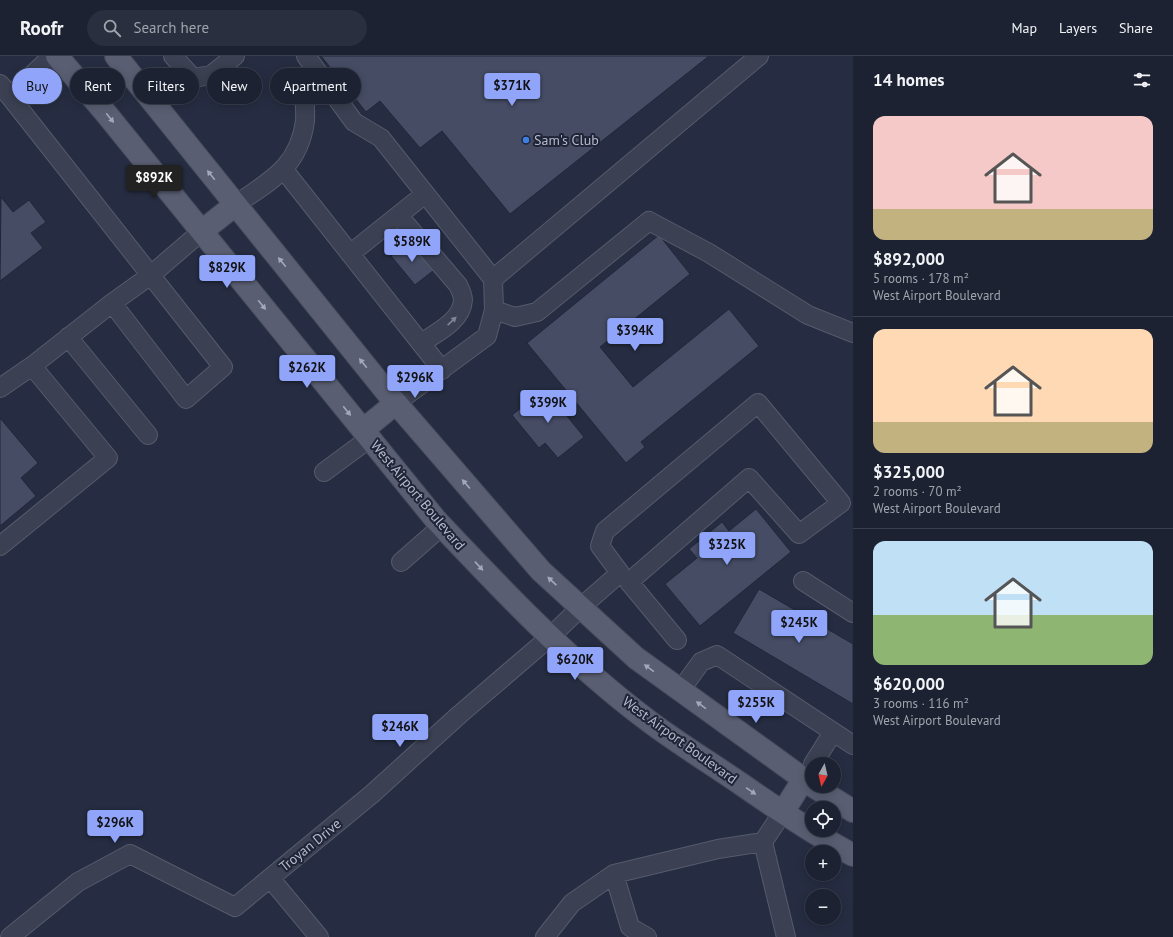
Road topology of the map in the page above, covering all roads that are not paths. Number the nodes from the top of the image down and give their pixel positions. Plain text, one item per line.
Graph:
1 (52, 56) edge
2 (57, 56) edge
3 (116, 56) edge
4 (173, 56) edge
5 (235, 56) edge
6 (759, 56) edge
7 (310, 62) edge
8 (5, 90) edge
9 (284, 170) junction
10 (425, 194) junction
11 (235, 205) junction
12 (399, 216) junction
13 (202, 231) junction
14 (350, 254) junction
15 (151, 276) junction
16 (493, 278) junction
17 (112, 303) junction
18 (494, 310) junction
19 (853, 332) edge
20 (68, 337) junction
21 (421, 343) junction
22 (32, 366) junction
23 (442, 370) junction
24 (0, 388) edge
25 (396, 403) junction
26 (366, 434) junction
27 (148, 435) dead end
28 (324, 472) dead end
29 (442, 526) junction
30 (0, 546) edge
31 (401, 562) dead end
32 (625, 578) junction
33 (803, 581) dead end
34 (581, 607) junction
35 (853, 613) edge
36 (550, 637) junction
37 (677, 640) dead end
38 (680, 691) junction
39 (833, 732) junction
40 (853, 745) edge
41 (820, 757) edge
42 (805, 772) edge
43 (805, 784) edge
44 (832, 793) edge
45 (853, 810) edge
46 (783, 812) junction
47 (763, 842) junction
48 (853, 855) edge
49 (614, 874) junction
50 (270, 878) junction
51 (10, 937) edge
52 (319, 937) edge
53 (545, 937) edge
54 (647, 937) edge
55 (786, 937) edge

1 - 8 street
2 -> 13 main road, West Airport Boulevard
11 -> 3 main road
4 - 5 street
6 - 16 street
7 - 9 street
7 - 10 street
8 - 15 street
9 - 11 street
9 - 14 street
10 - 12 street
10 - 16 street
11 - 13 main road
25 -> 11 main road
12 - 14 street
21 -> 12 street
13 - 15 street
13 -> 26 main road, West Airport Boulevard
14 - 21 street
15 - 17 street
15 - 17 street
16 - 18 street
17 - 20 street
18 - 19 street
18 - 23 street
20 - 22 street
20 - 27 street
21 - 23 street
22 - 24 street
22 - 30 street
23 - 25 street
25 - 26 main road
34 -> 25 main road
26 - 28 street
26 - 29 main road, West Airport Boulevard
29 - 31 street
29 -> 36 main road, West Airport Boulevard
32 - 32 street, Troyan Drive
32 - 34 street, Troyan Drive
32 - 37 street
33 - 35 street
34 - 36 street, Troyan Drive
38 -> 34 main road
36 -> 46 main road, West Airport Boulevard
36 - 50 street, Troyan Drive
38 - 39 street
42 -> 38 main road
39 - 40 street
39 - 41 street
43 - 46 main road
44 - 45 main road
46 - 47 street
46 - 48 main road, West Airport Boulevard
47 - 49 street
47 - 55 street
49 - 53 street
49 - 54 street
50 - 51 street, Troyan Drive
50 - 52 street

